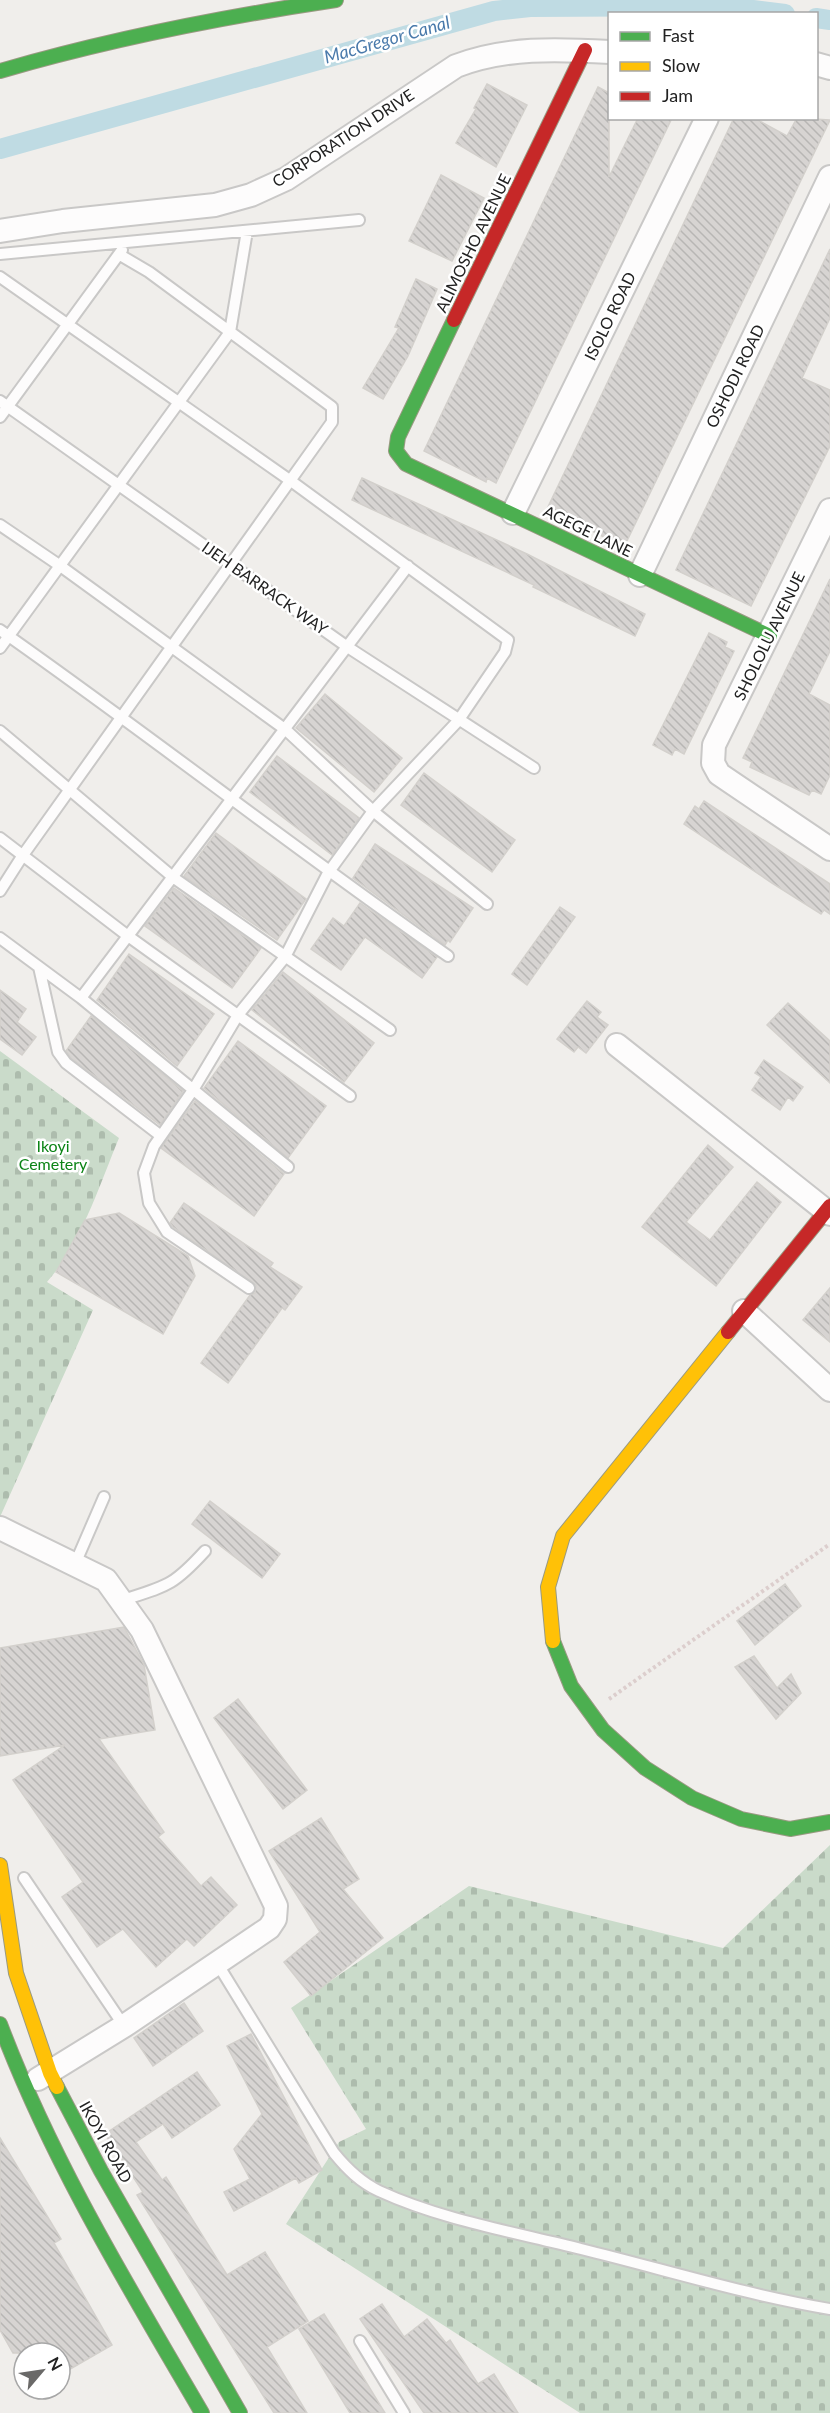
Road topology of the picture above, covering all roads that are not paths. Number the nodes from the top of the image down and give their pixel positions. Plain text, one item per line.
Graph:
1 (336, 0) edge
2 (585, 50) junction
3 (608, 52) edge
4 (0, 71) edge
5 (706, 120) edge
6 (830, 177) edge
7 (359, 220) dead end
8 (0, 231) edge
9 (247, 231) junction
10 (127, 242) junction
11 (0, 254) edge
12 (120, 255) junction
13 (0, 277) edge
14 (69, 324) junction
15 (230, 332) junction
16 (179, 401) junction
17 (4, 404) edge
18 (0, 417) edge
19 (396, 451) joint
20 (291, 481) junction
21 (120, 485) junction
22 (830, 510) edge
23 (513, 513) junction
24 (0, 525) edge
25 (232, 564) junction
26 (59, 565) junction
27 (408, 566) junction
28 (640, 575) junction
29 (4, 633) edge
30 (770, 636) junction
31 (0, 648) edge
32 (172, 648) junction
33 (349, 648) junction
34 (123, 717) junction
35 (458, 721) junction
36 (286, 730) junction
37 (0, 731) edge
38 (534, 768) dead end
39 (71, 790) junction
40 (233, 799) junction
41 (373, 811) junction
42 (0, 838) edge
43 (829, 846) edge
44 (23, 855) junction
45 (328, 873) junction
46 (174, 878) junction
47 (0, 891) edge
48 (487, 904) dead end
49 (128, 936) junction
50 (0, 938) edge
51 (448, 956) dead end
52 (285, 957) junction
53 (39, 967) junction
54 (81, 998) junction
55 (238, 1015) junction
56 (390, 1030) dead end
57 (617, 1045) dead end
58 (193, 1090) junction
59 (350, 1096) dead end
60 (161, 1136) junction
61 (288, 1167) dead end
62 (829, 1210) edge
63 (249, 1288) dead end
64 (744, 1311) junction
65 (830, 1390) edge
66 (104, 1497) dead end
67 (0, 1528) edge
68 (205, 1551) dead end
69 (75, 1564) junction
70 (123, 1600) junction
71 (830, 1821) edge
72 (0, 1865) edge
73 (24, 1878) dead end
74 (218, 1963) junction
75 (0, 2024) edge
76 (124, 2026) junction
77 (50, 2073) junction
78 (23, 2086) junction
79 (830, 2308) edge
80 (360, 2341) dead end
81 (202, 2413) edge
82 (240, 2413) edge
83 (404, 2413) edge

1 - 4 main road
2 - 3 street, CORPORATION DRIVE
2 - 8 street, CORPORATION DRIVE
2 - 19 main road, ALIMOSHO AVENUE
5 - 23 street, ISOLO ROAD
6 - 28 street, OSHODI ROAD
7 - 9 lane
9 - 10 lane
9 - 15 lane
10 - 11 lane
10 - 12 lane
12 - 14 lane
12 - 15 lane
13 - 14 lane
14 - 16 lane
14 - 17 lane
15 - 16 lane
15 - 20 lane
16 - 20 lane
16 - 21 lane
17 - 18 lane
17 - 21 lane, IJEH BARRACK WAY
19 - 23 main road, AGEGE LANE
20 - 25 lane
20 - 27 lane
21 - 25 lane, IJEH BARRACK WAY
21 - 26 lane
22 - 30 street, SHOLOLU AVENUE
23 - 28 main road, AGEGE LANE
24 - 26 lane
25 - 32 lane
25 - 33 lane, IJEH BARRACK WAY
26 - 29 lane
26 - 32 lane
27 - 33 lane
27 - 35 lane
28 - 30 main road, AGEGE LANE
29 - 31 lane
29 - 34 lane
30 - 43 street, SHOLOLU AVENUE
32 - 34 lane
32 - 36 lane
33 - 35 lane, IJEH BARRACK WAY
33 - 36 lane
34 - 39 lane
34 - 40 lane
35 - 38 lane, IJEH BARRACK WAY
35 - 41 lane
36 - 40 lane
36 - 41 lane
37 - 39 lane
39 - 44 lane
39 - 46 lane
40 - 45 lane
40 - 46 lane
41 - 45 lane
41 - 48 lane
42 - 44 lane
44 - 47 lane
44 - 49 lane
45 - 51 lane
45 - 52 lane
46 - 49 lane
46 - 52 lane
49 - 54 lane
49 - 55 lane
50 - 53 lane
52 - 55 lane
52 - 56 lane
53 - 54 lane
53 - 60 lane
54 - 58 lane
55 - 58 lane
55 - 59 lane
57 - 62 street
58 - 60 lane
58 - 61 lane
60 - 63 lane
62 - 64 main road
64 - 65 street
64 - 71 main road
66 - 69 lane
67 - 69 street
68 - 70 lane
69 - 70 street
70 - 74 street
72 - 77 main road, IKOYI ROAD
73 - 76 lane
74 - 76 street
74 - 79 lane
75 - 78 main road
76 - 77 street
77 - 78 street
77 - 82 main road, IKOYI ROAD
78 - 81 main road
80 - 83 lane

